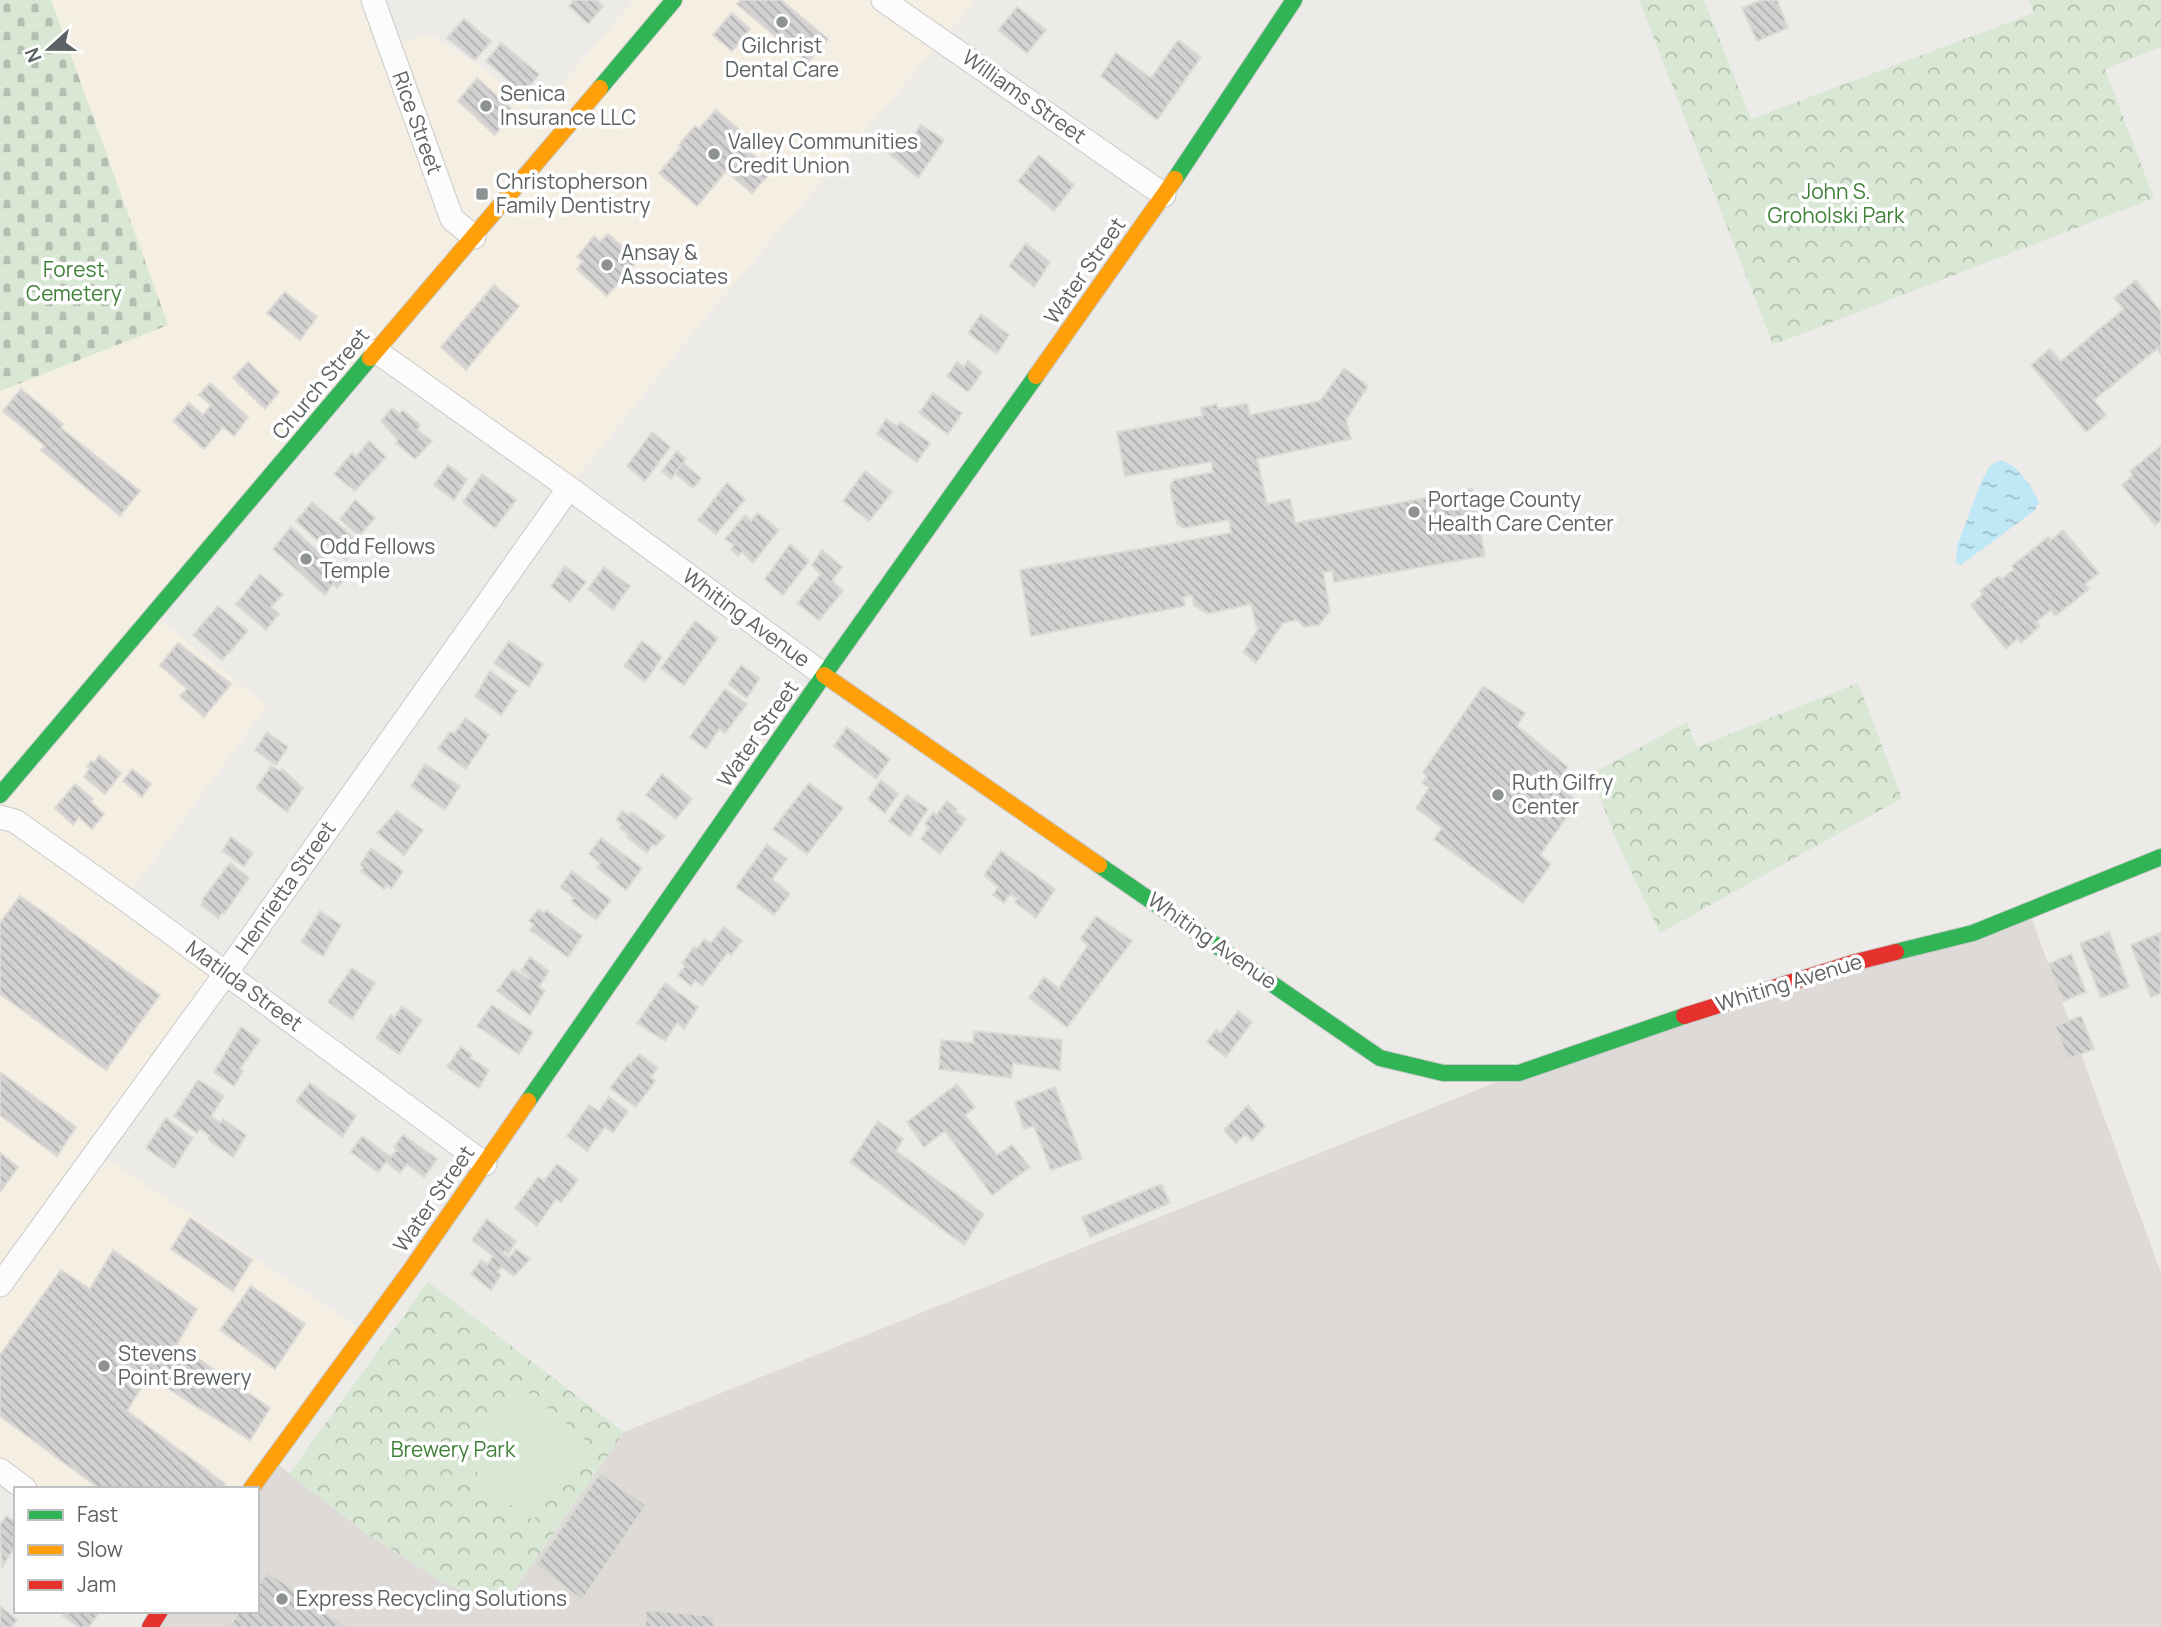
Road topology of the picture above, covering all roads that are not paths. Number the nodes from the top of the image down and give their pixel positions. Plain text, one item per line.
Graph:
1 (373, 0) edge
2 (674, 0) edge
3 (883, 0) edge
4 (1294, 0) edge
5 (1164, 194) junction
6 (474, 237) junction
7 (376, 351) junction
8 (569, 488) junction
9 (824, 675) junction
10 (0, 795) edge
11 (0, 817) edge
12 (2161, 857) edge
13 (226, 973) junction
14 (485, 1164) junction
15 (0, 1285) edge
16 (0, 1470) edge
17 (22, 1487) edge
18 (252, 1487) edge

1 - 6 street, Rice Street
2 - 6 street, Church Street
3 - 5 street, Williams Street
4 - 5 street, Water Street
5 - 9 street, Water Street
6 - 7 street, Church Street
7 - 8 street, Whiting Avenue
7 - 10 street, Church Street
8 - 9 street, Whiting Avenue
8 - 13 street, Henrietta Street
9 - 12 street, Whiting Avenue
9 - 14 street, Water Street
11 - 13 street, Matilda Street
13 - 14 street, Matilda Street
13 - 15 street, Henrietta Street
14 - 18 street, Water Street
16 - 17 street

